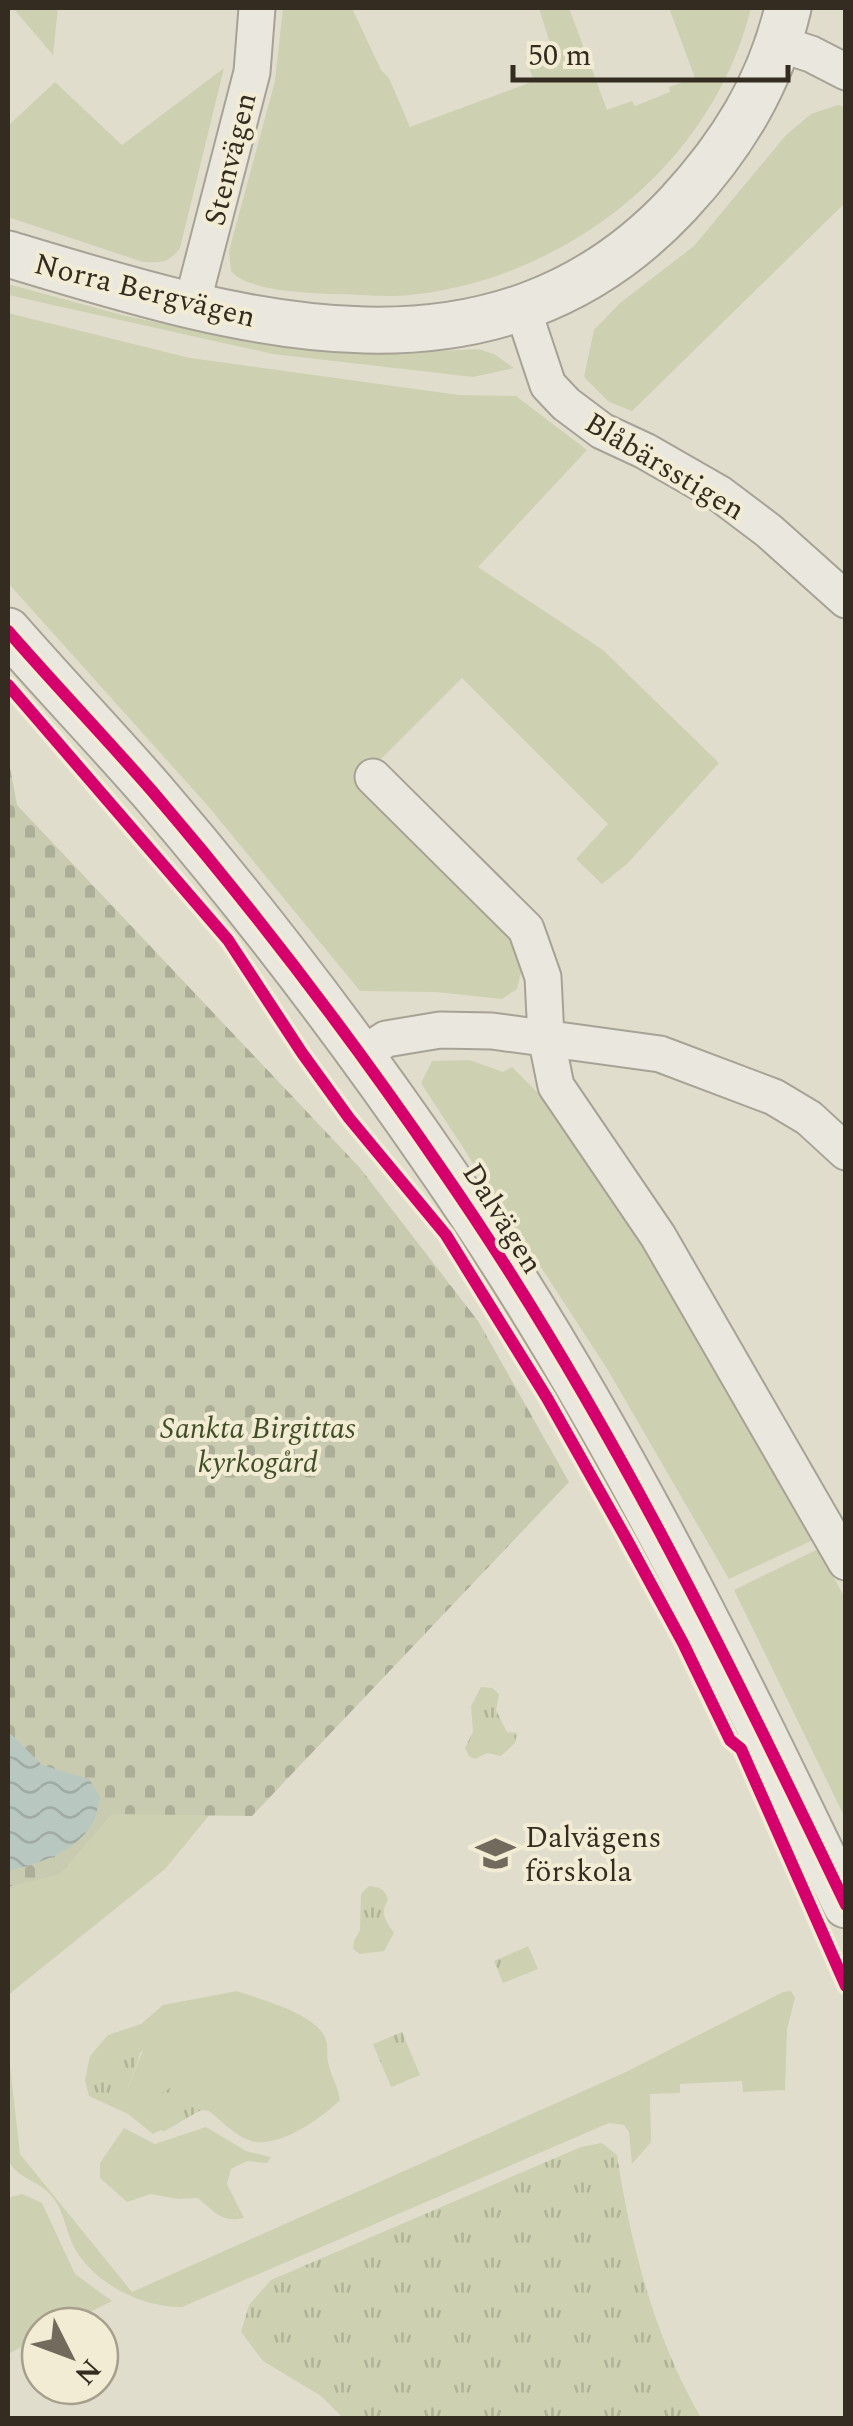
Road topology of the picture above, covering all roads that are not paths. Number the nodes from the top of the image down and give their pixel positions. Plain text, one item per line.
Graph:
1 (257, 8) edge
2 (784, 26) edge
3 (846, 72) edge
4 (8, 254) edge
5 (522, 307) junction
6 (191, 308) junction
7 (846, 600) edge
8 (8, 631) edge
9 (373, 776) dead end
10 (546, 1037) junction
11 (362, 1056) junction
12 (846, 1152) edge
13 (846, 1562) edge
14 (846, 1905) edge

1 - 6 street, Stenvägen
2 - 3 street
2 - 5 street, Norra Bergvägen
4 - 6 street, Norra Bergvägen
5 - 6 street, Norra Bergvägen
5 - 7 street, Blåbärsstigen
8 - 11 street, Dalvägen
9 - 10 street
10 - 11 street
10 - 12 street
10 - 13 street
11 - 14 street, Dalvägen

